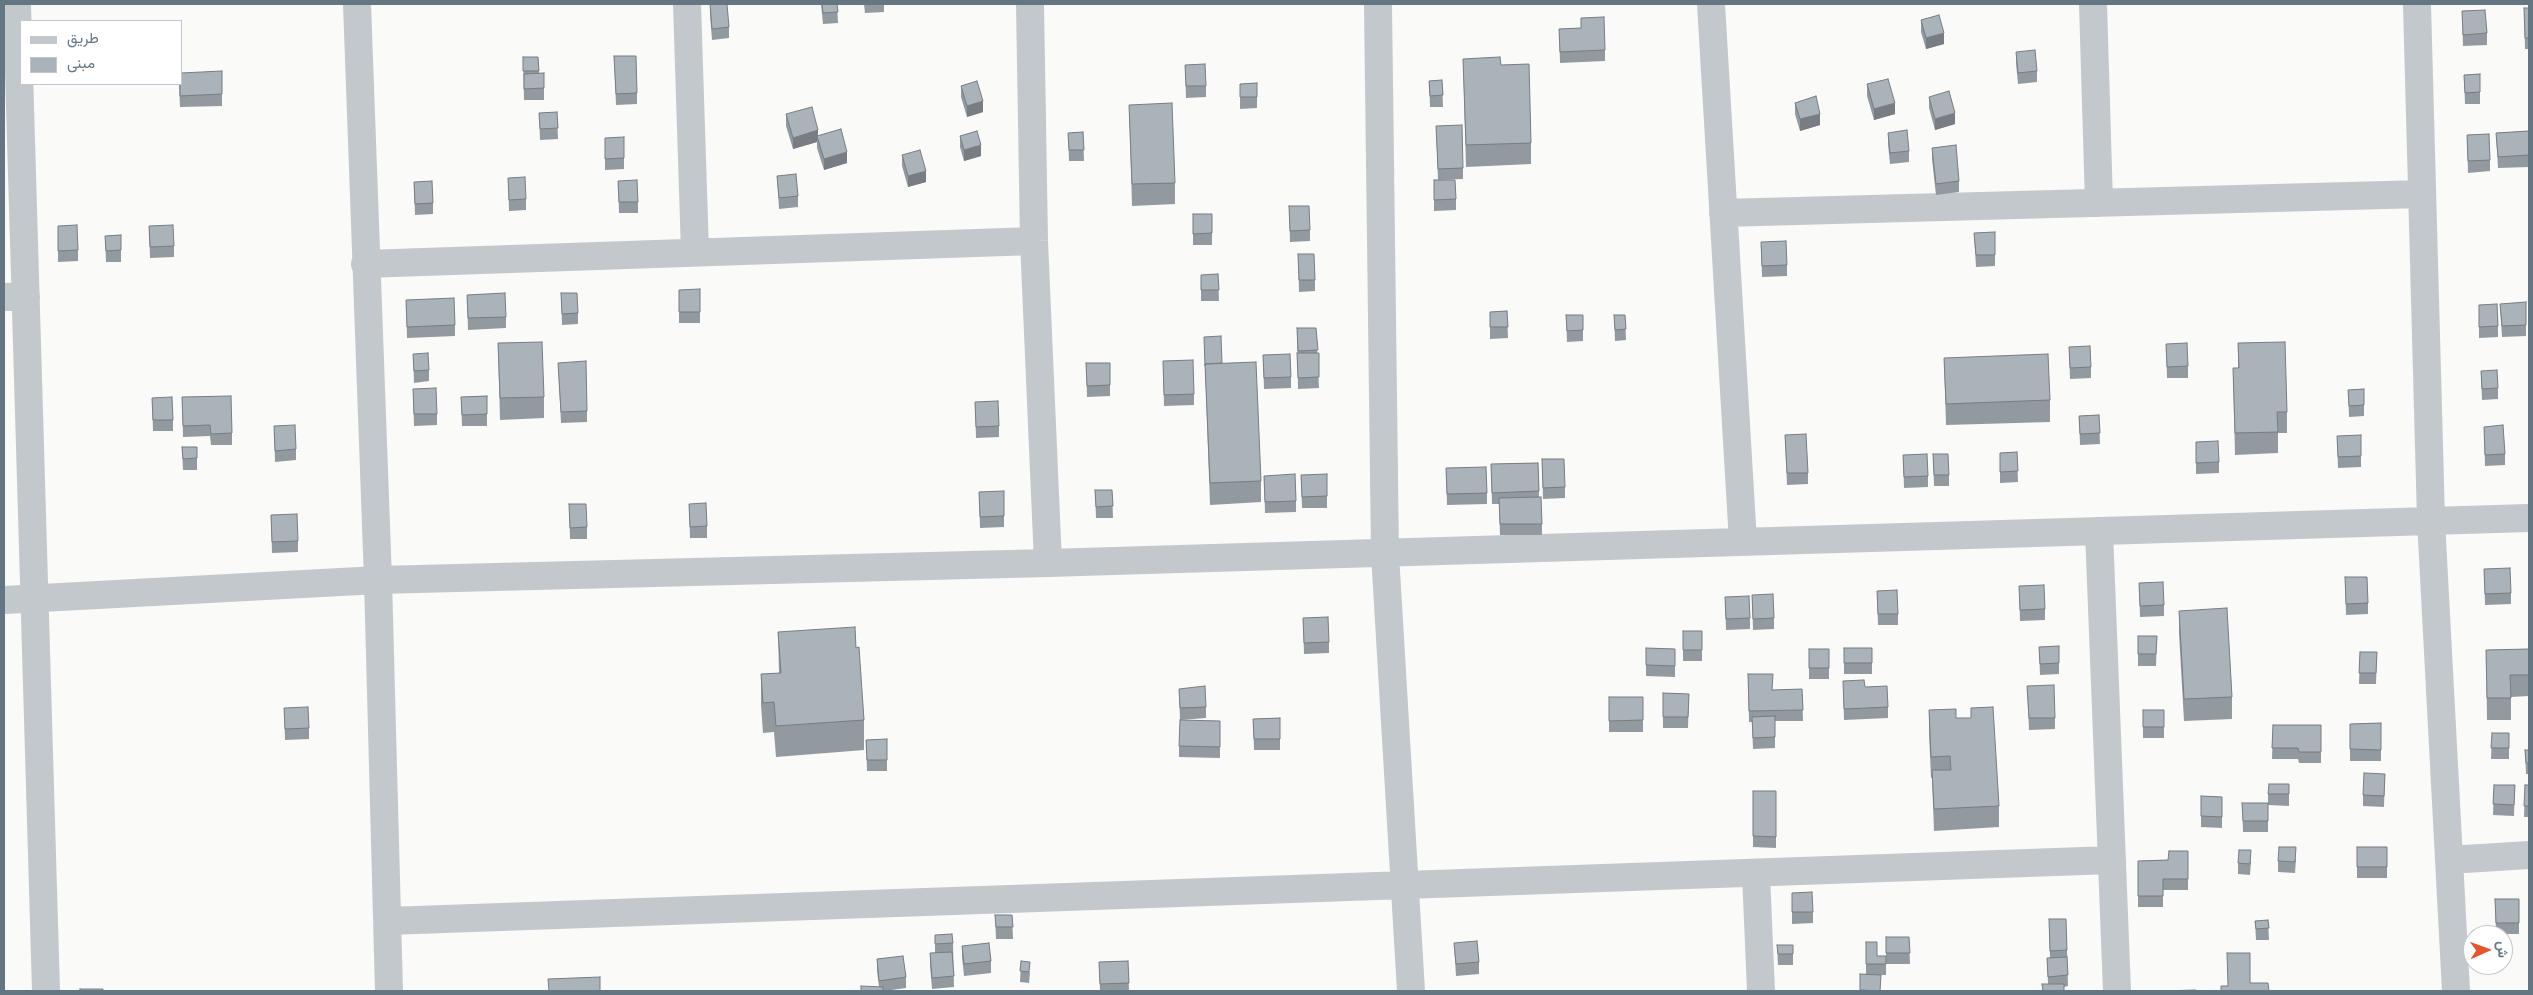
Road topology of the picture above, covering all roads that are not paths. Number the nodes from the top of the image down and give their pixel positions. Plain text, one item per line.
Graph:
1 (17, 4) edge
2 (357, 4) edge
3 (686, 4) edge
4 (1030, 4) edge
5 (1378, 4) edge
6 (1711, 4) edge
7 (2094, 4) edge
8 (2417, 4) edge
9 (2422, 194) junction
10 (2099, 203) junction
11 (1723, 213) junction
12 (1034, 241) junction
13 (695, 252) junction
14 (365, 264) junction
15 (15, 297) edge
16 (2529, 518) edge
17 (2431, 520) junction
18 (2099, 531) junction
19 (1743, 542) junction
20 (1385, 554) junction
21 (1048, 563) junction
22 (378, 580) junction
23 (36, 598) junction
24 (4, 600) edge
25 (2529, 855) edge
26 (2112, 860) junction
27 (2449, 860) junction
28 (1756, 874) junction
29 (1405, 884) junction
30 (388, 921) junction
31 (46, 991) edge
32 (389, 991) edge
33 (1411, 991) edge
34 (1761, 991) edge
35 (2117, 991) edge
36 (2456, 991) edge

1 - 15 street
2 - 14 street
3 - 13 street
4 - 12 street
5 - 20 street
6 - 11 street
7 - 10 street
8 - 9 street
9 - 10 street
9 - 17 street
10 - 11 street
11 - 19 street
12 - 13 street
12 - 21 street
13 - 14 street
14 - 22 street
15 - 23 street
16 - 17 street
17 - 18 street
17 - 27 street
18 - 19 street
18 - 26 street
19 - 20 street
20 - 21 street
20 - 29 street
21 - 22 street
22 - 23 street
22 - 30 street
23 - 24 street
23 - 31 street
25 - 27 street
26 - 28 street
26 - 35 street
27 - 36 street
28 - 29 street
28 - 34 street
29 - 30 street
29 - 33 street
30 - 32 street

